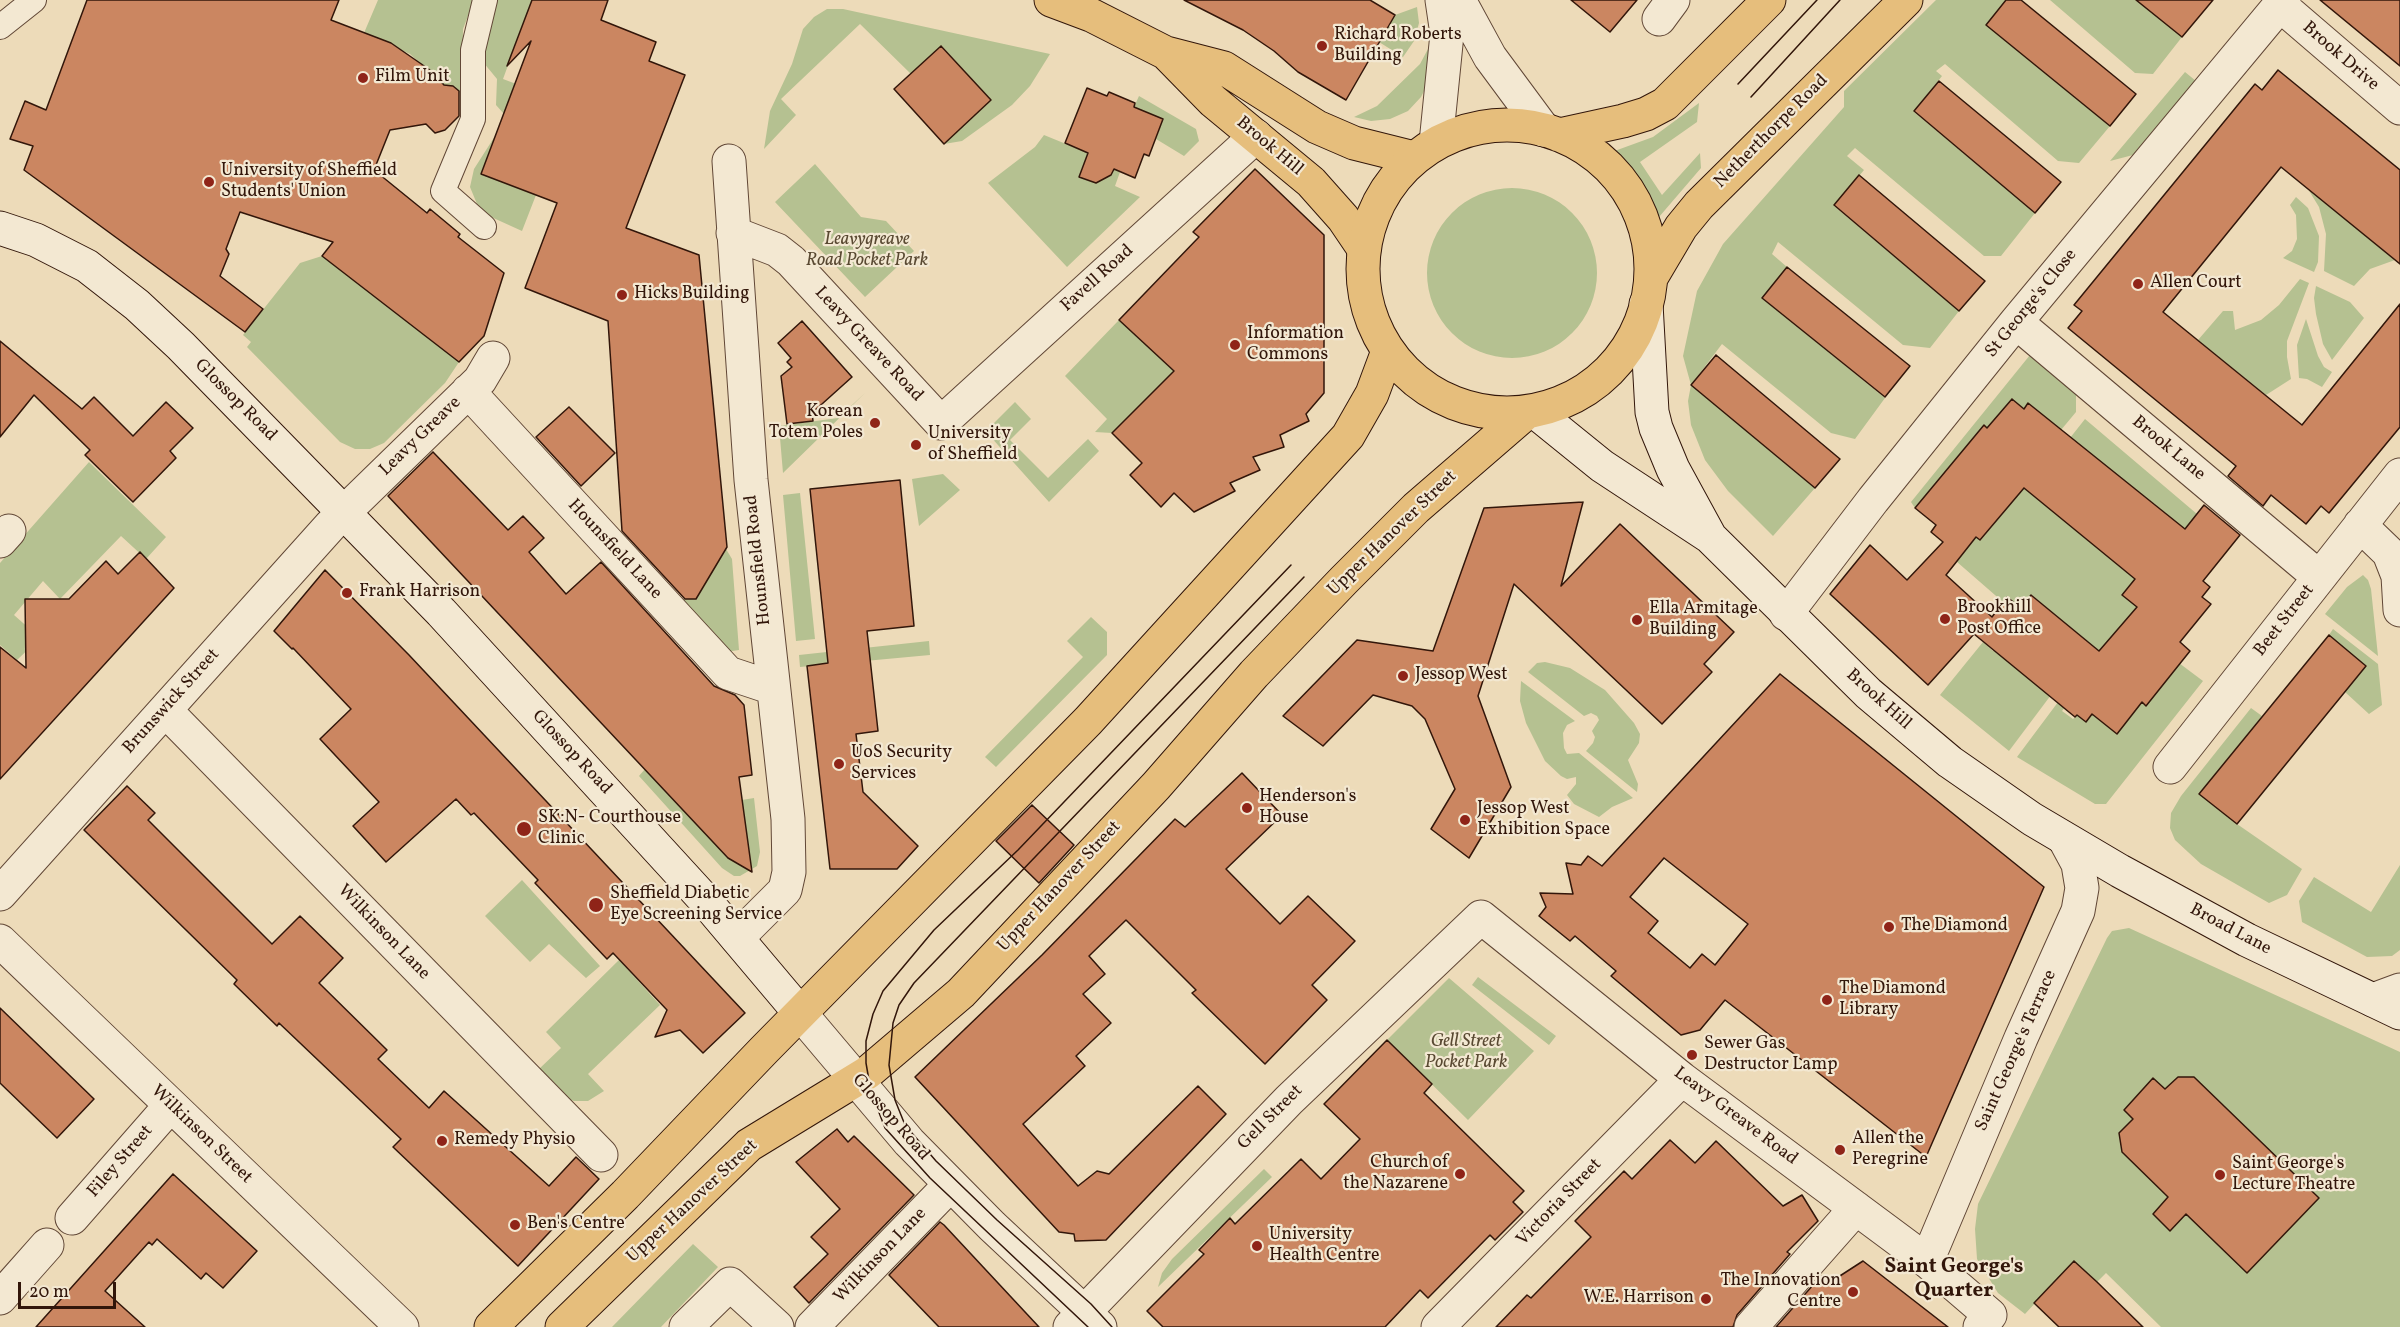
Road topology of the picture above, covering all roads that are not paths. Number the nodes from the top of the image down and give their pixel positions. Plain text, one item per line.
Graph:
1 (34, 0) edge
2 (485, 0) edge
3 (1051, 0) edge
4 (1442, 0) edge
5 (1459, 0) edge
6 (1769, 0) edge
7 (1906, 0) edge
8 (2282, 2) edge
9 (0, 27) edge
10 (1166, 53) junction
11 (2400, 108) edge
12 (1552, 132) junction
13 (1256, 136) junction
14 (1425, 150) junction
15 (729, 161) dead end
16 (484, 227) dead end
17 (0, 228) edge
18 (733, 233) junction
19 (1364, 249) junction
20 (1649, 290) junction
21 (2016, 322) junction
22 (1388, 351) junction
23 (493, 358) dead end
24 (468, 391) junction
25 (1530, 411) junction
26 (941, 423) joint
27 (2400, 475) edge
28 (344, 511) junction
29 (2360, 525) junction
30 (1710, 537) junction
31 (2319, 577) junction
32 (2400, 610) edge
33 (1786, 614) junction
34 (773, 688) junction
35 (165, 710) junction
36 (2170, 767) dead end
37 (2065, 840) junction
38 (0, 894) edge
39 (1481, 917) joint
40 (736, 938) junction
41 (0, 941) edge
42 (2391, 1001) edge
43 (800, 1013) junction
44 (1682, 1079) junction
45 (857, 1080) junction
46 (170, 1106) junction
47 (601, 1155) dead end
48 (950, 1185) junction
49 (1856, 1208) junction
50 (72, 1218) dead end
51 (47, 1245) dead end
52 (1927, 1261) junction
53 (0, 1298) edge
54 (1985, 1321) edge
55 (1084, 1322) edge
56 (402, 1327) edge
57 (491, 1327) edge
58 (562, 1327) edge
59 (686, 1327) edge
60 (777, 1327) edge
61 (812, 1327) edge
62 (1438, 1327) edge
63 (1751, 1327) edge

1 - 9 street
2 - 16 street
3 - 10 main road, Brook Hill
4 - 14 street
5 - 12 street
6 - 12 main road
7 - 20 main road, Netherthorpe Road
8 - 11 street, Brook Drive
8 - 21 street, St George's Close
10 - 13 main road, Brook Hill
10 - 14 main road, Brook Hill
12 - 14 main road
12 - 20 main road
13 - 19 main road, Brook Hill
13 - 26 street, Favell Road
14 - 19 main road
15 - 18 street, Hounsfield Road
17 - 28 street, Glossop Road
18 - 26 street, Leavy Greave Road
18 - 34 street, Hounsfield Road
19 - 22 main road
20 - 25 main road, Netherthorpe Road
20 - 30 street, Brook Hill
21 - 31 street, Brook Lane
21 - 33 street, St George's Close
22 - 25 main road
22 - 43 main road
23 - 24 street, Leavy Greave
24 - 28 street, Leavy Greave
24 - 34 street, Hounsfield Lane
25 - 30 street, Brook Hill
25 - 45 main road, Upper Hanover Street
27 - 29 street, Beet Street
28 - 35 street, Brunswick Street
28 - 40 street, Glossop Road
29 - 31 street, Beet Street
29 - 32 street
30 - 33 street, Brook Hill
31 - 36 street, Beet Street
33 - 37 street, Brook Hill
34 - 40 street, Hounsfield Road
35 - 38 street, Brunswick Street
35 - 47 street, Wilkinson Lane
37 - 42 street, Broad Lane
37 - 52 street, Saint George's Terrace
39 - 44 street, Leavy Greave Road
39 - 55 street, Gell Street
40 - 43 street, Glossop Road
41 - 46 street, Wilkinson Street
43 - 45 street, Glossop Road
43 - 57 main road
44 - 49 street, Leavy Greave Road
44 - 62 street, Victoria Street
45 - 48 street, Glossop Road
45 - 58 main road, Upper Hanover Street
46 - 50 street, Filey Street
46 - 56 street, Wilkinson Street
48 - 55 street, Glossop Road
48 - 61 street, Wilkinson Lane
49 - 52 street, Leavy Greave Road
49 - 63 street
51 - 53 street
52 - 54 street, Leavy Greave Road
59 - 60 street

